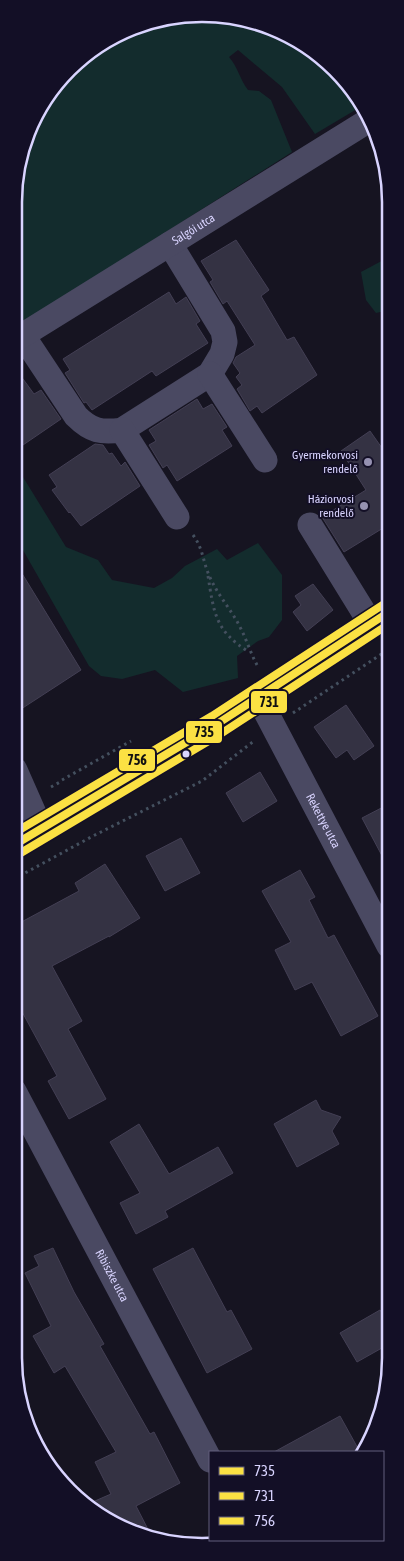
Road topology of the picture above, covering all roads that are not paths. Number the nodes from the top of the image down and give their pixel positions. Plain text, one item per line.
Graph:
1 (363, 124) edge
2 (170, 244) junction
3 (22, 336) edge
4 (22, 342) edge
5 (210, 374) junction
6 (122, 430) junction
7 (265, 460) dead end
8 (177, 516) road end
9 (310, 525) dead end
10 (380, 618) edge
11 (258, 697) junction
12 (22, 786) edge
13 (41, 829) junction
14 (22, 840) edge
15 (382, 933) edge
16 (22, 1106) edge
17 (209, 1458) edge

1 - 2 street, Salgói utca
2 - 3 street, Salgói utca
2 - 5 street
4 - 6 street
5 - 6 street
5 - 7 street
6 - 8 street
9 - 10 street
10 - 11 main road
11 - 13 main road
11 - 15 street, Rekettye utca
12 - 13 street
13 - 14 main road
16 - 17 street, Ribiszke utca

